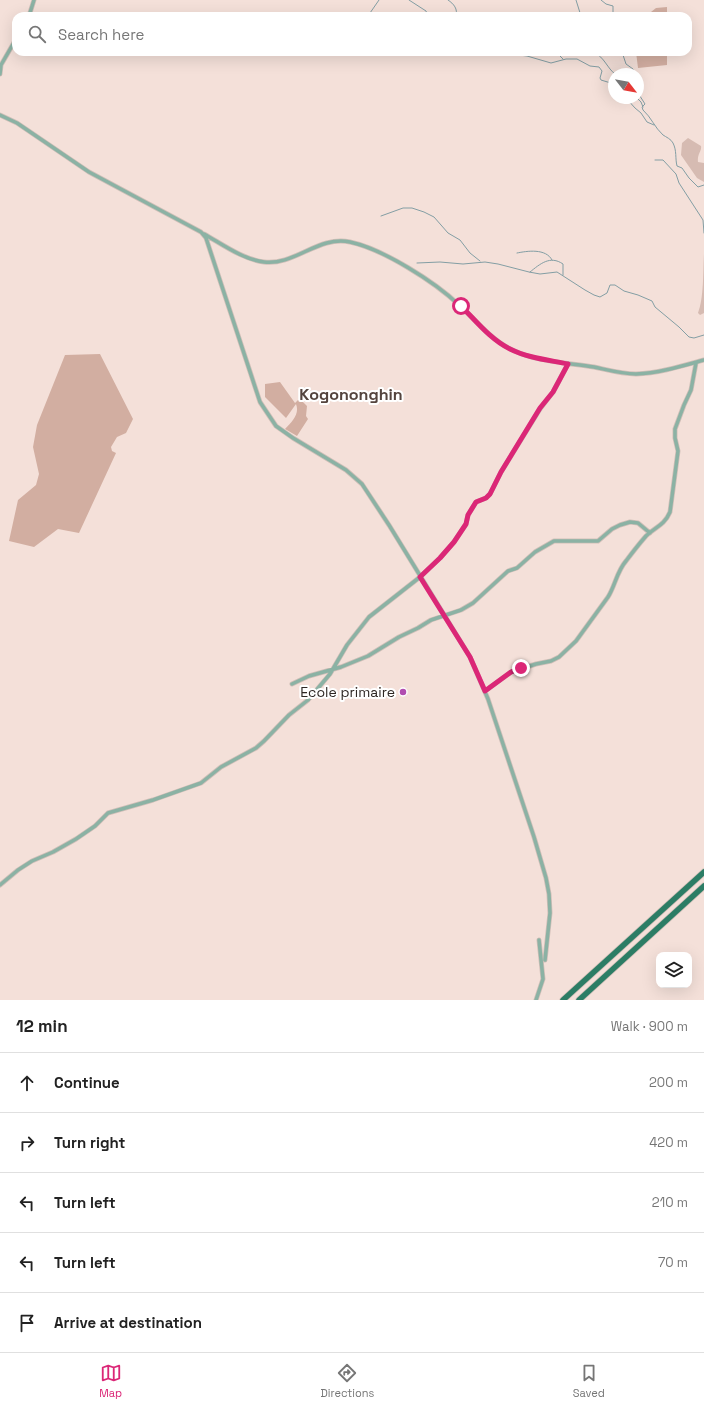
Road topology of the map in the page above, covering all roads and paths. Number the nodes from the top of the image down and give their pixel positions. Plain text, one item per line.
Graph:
1 (34, 0) edge
2 (31, 12) edge
3 (12, 46) edge
4 (0, 74) edge
5 (0, 115) edge
6 (201, 232) junction
7 (704, 360) edge
8 (696, 362) junction
9 (568, 364) junction
10 (650, 533) junction
11 (420, 577) junction
12 (444, 615) junction
13 (333, 670) junction
14 (292, 684) dead end
15 (485, 691) junction
16 (704, 872) edge
17 (0, 885) edge
18 (704, 886) edge
19 (539, 940) dead end
20 (545, 960) dead end
21 (536, 1000) edge
22 (563, 1000) edge
23 (579, 1000) edge

1 - 2 street
3 - 4 street
5 - 6 street
6 - 9 street
6 - 11 street
7 - 8 street
8 - 9 street
8 - 10 street
9 - 11 street
10 - 12 street
10 - 15 street
11 - 12 street
11 - 13 street
12 - 13 street
12 - 15 street
13 - 14 street
13 - 17 street
15 - 20 street
16 - 22 highway
18 - 23 highway
19 - 21 street

